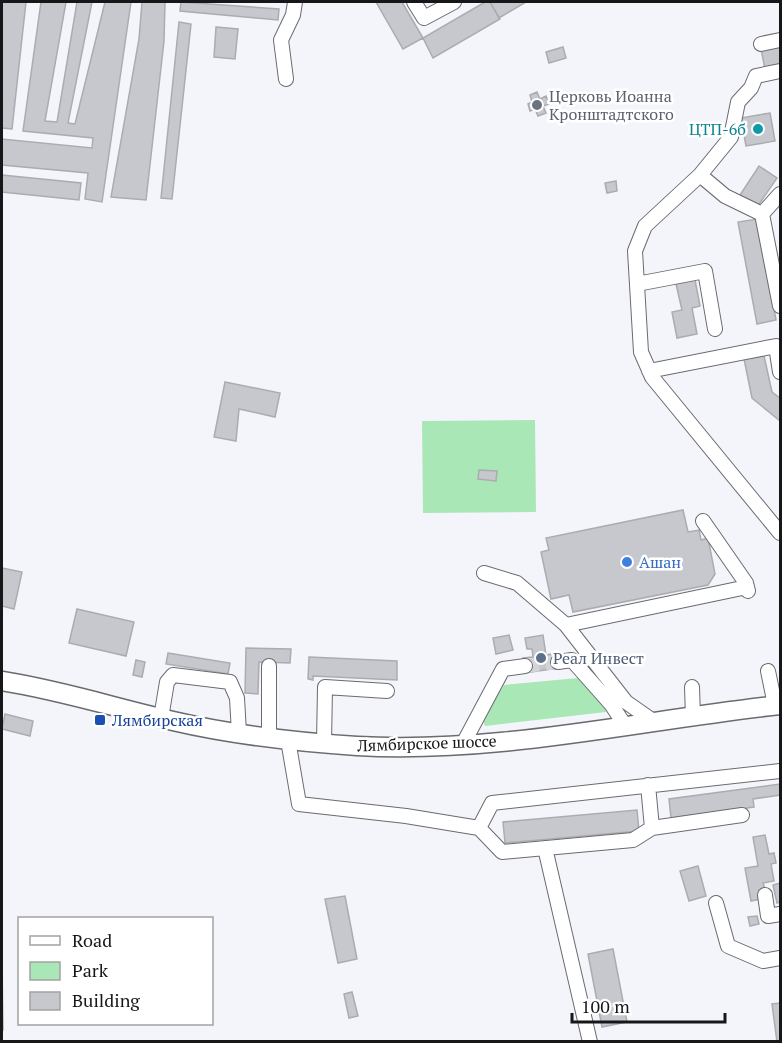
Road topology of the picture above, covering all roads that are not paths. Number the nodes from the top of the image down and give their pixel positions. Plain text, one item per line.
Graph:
1 (295, 2) edge
2 (414, 2) edge
3 (454, 2) edge
4 (780, 40) edge
5 (761, 44) dead end
6 (780, 71) edge
7 (286, 79) dead end
8 (700, 175) junction
9 (780, 194) edge
10 (762, 214) junction
11 (637, 284) junction
12 (780, 306) edge
13 (716, 329) dead end
14 (649, 371) junction
15 (780, 372) edge
16 (703, 521) dead end
17 (780, 533) edge
18 (484, 573) dead end
19 (566, 625) junction
20 (558, 662) tunnel mouth
21 (270, 666) dead end
22 (525, 666) tunnel mouth
23 (2, 669) edge
24 (768, 671) dead end
25 (2, 681) edge
26 (40, 687) junction
27 (692, 687) dead end
28 (387, 691) dead end
29 (778, 705) edge
30 (693, 717) junction
31 (161, 718) junction
32 (656, 723) junction
33 (626, 727) junction
34 (239, 733) junction
35 (269, 737) junction
36 (288, 740) junction
37 (324, 743) junction
38 (463, 744) junction
39 (780, 771) edge
40 (648, 785) junction
41 (742, 815) dead end
42 (479, 828) junction
43 (652, 828) junction
44 (545, 848) junction
45 (765, 895) dead end
46 (716, 903) dead end
47 (780, 914) edge
48 (780, 958) edge
49 (590, 1041) edge

1 - 7 lane
2 - 3 lane
4 - 5 lane
6 - 8 lane
8 - 10 lane
8 - 11 lane
9 - 10 lane
10 - 12 lane
11 - 13 lane
11 - 14 lane
14 - 15 lane
14 - 17 lane
16 - 19 lane
18 - 19 lane
19 - 32 lane
20 - 33 lane
21 - 35 lane
22 - 38 lane
23 - 26 main road, Лямбирское шоссе
24 - 29 lane
25 - 26 main road, Лямбирское шоссе
26 - 31 main road, Лямбирское шоссе
27 - 30 lane
28 - 37 lane
29 - 30 main road, Лямбирское шоссе
30 - 32 main road, Лямбирское шоссе
31 - 34 main road, Лямбирское шоссе
31 - 34 lane
32 - 33 main road, Лямбирское шоссе
33 - 38 main road, Лямбирское шоссе
34 - 35 main road, Лямбирское шоссе
35 - 36 main road, Лямбирское шоссе
36 - 37 main road, Лямбирское шоссе
36 - 42 lane
37 - 38 main road, Лямбирское шоссе
39 - 40 lane
40 - 42 lane
40 - 43 lane
41 - 43 lane
42 - 44 lane
43 - 44 lane
44 - 49 lane
45 - 47 lane
46 - 48 lane

